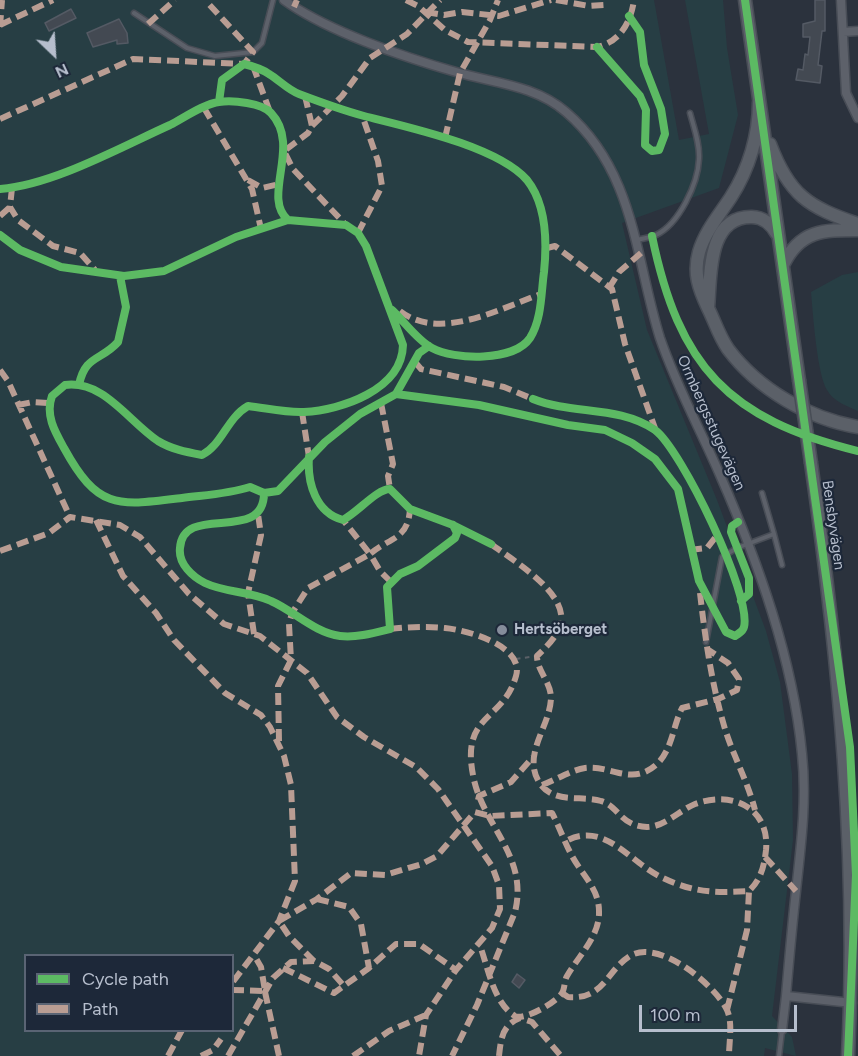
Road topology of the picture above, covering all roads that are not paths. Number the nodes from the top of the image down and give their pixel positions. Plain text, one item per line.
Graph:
1 (273, 0) edge
2 (284, 0) edge
3 (745, 0) edge
4 (842, 0) edge
5 (134, 13) dead end
6 (858, 31) edge
7 (843, 32) junction
8 (759, 102) junction
9 (690, 113) dead end
10 (858, 118) edge
11 (858, 224) edge
12 (858, 230) edge
13 (778, 237) junction
14 (637, 240) junction
15 (783, 266) junction
16 (708, 308) junction
17 (858, 427) edge
18 (762, 493) dead end
19 (774, 534) junction
20 (747, 544) junction
21 (782, 565) dead end
22 (706, 642) dead end
23 (786, 996) junction
24 (852, 1003) junction
25 (782, 1030) joint
26 (779, 1056) edge
27 (848, 1056) edge

1 - 5 lane
2 - 14 street, Ormbergsstugevägen
3 - 8 main road, Bensbyvägen
4 - 7 street
6 - 7 street
7 - 10 street
8 - 11 main road
8 - 13 main road, Bensbyvägen
8 - 16 main road
9 - 14 lane
12 - 15 main road
13 - 15 main road, Bensbyvägen
13 - 16 main road
14 - 20 street, Ormbergsstugevägen
15 - 24 main road, Bensbyvägen, bridge
16 - 17 main road
18 - 19 lane
19 - 20 lane
19 - 21 lane
20 - 22 lane
20 - 23 street, Ormbergsstugevägen
23 - 24 street
23 - 25 street, Ormbergsstugevägen
24 - 27 main road, Bensbyvägen
25 - 26 lane

